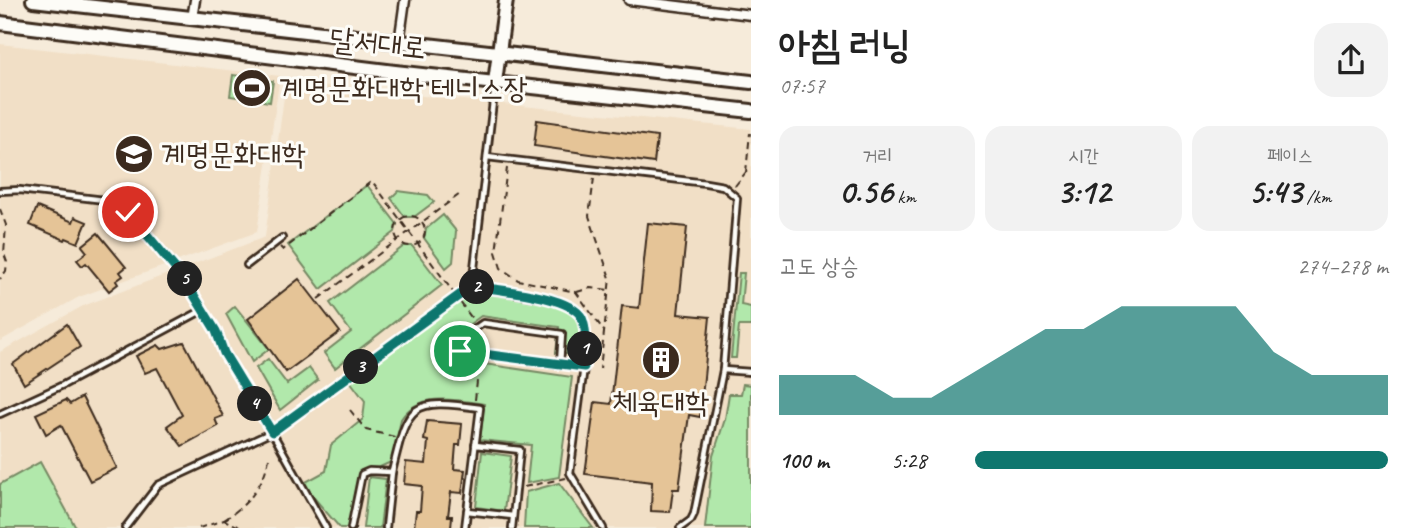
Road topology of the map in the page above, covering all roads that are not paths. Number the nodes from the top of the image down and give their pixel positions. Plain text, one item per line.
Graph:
1 (33, 0) edge
2 (195, 0) edge
3 (405, 0) edge
4 (506, 0) edge
5 (629, 0) edge
6 (751, 15) edge
7 (192, 19) junction
8 (0, 23) edge
9 (399, 43) junction
10 (499, 53) junction
11 (495, 82) junction
12 (751, 82) edge
13 (751, 111) edge
14 (487, 158) junction
15 (0, 191) edge
16 (282, 239) dead end
17 (247, 265) dead end
18 (472, 286) junction
19 (203, 310) junction
20 (560, 364) junction
21 (584, 367) junction
22 (723, 370) junction
23 (750, 373) edge
24 (0, 414) edge
25 (272, 432) junction
26 (475, 445) junction
27 (392, 472) junction
28 (467, 511) junction
29 (513, 516) junction
30 (125, 528) edge
31 (326, 528) edge
32 (351, 528) edge
33 (386, 528) edge
34 (465, 528) edge
35 (512, 528) edge
36 (603, 528) edge
37 (680, 528) edge

1 - 7 main road, 달서대로
2 - 7 street
3 - 9 street
4 - 10 main road
5 - 6 street
7 - 9 main road, 달서대로
8 - 11 main road, 달서대로
9 - 10 main road, 달서대로
10 - 11 main road
10 - 12 main road, 달서대로
11 - 13 main road, 달서대로
11 - 14 lane
14 - 18 lane
14 - 22 lane
15 - 19 lane
16 - 17 lane
18 - 21 lane
18 - 25 lane
19 - 24 lane
19 - 25 lane
20 - 20 lane
20 - 21 lane
21 - 36 lane
22 - 23 lane
22 - 37 lane
25 - 30 lane
25 - 31 lane
26 - 27 lane
26 - 28 lane
26 - 29 lane
27 - 32 lane
27 - 33 lane
28 - 29 lane
28 - 34 lane
29 - 35 lane

